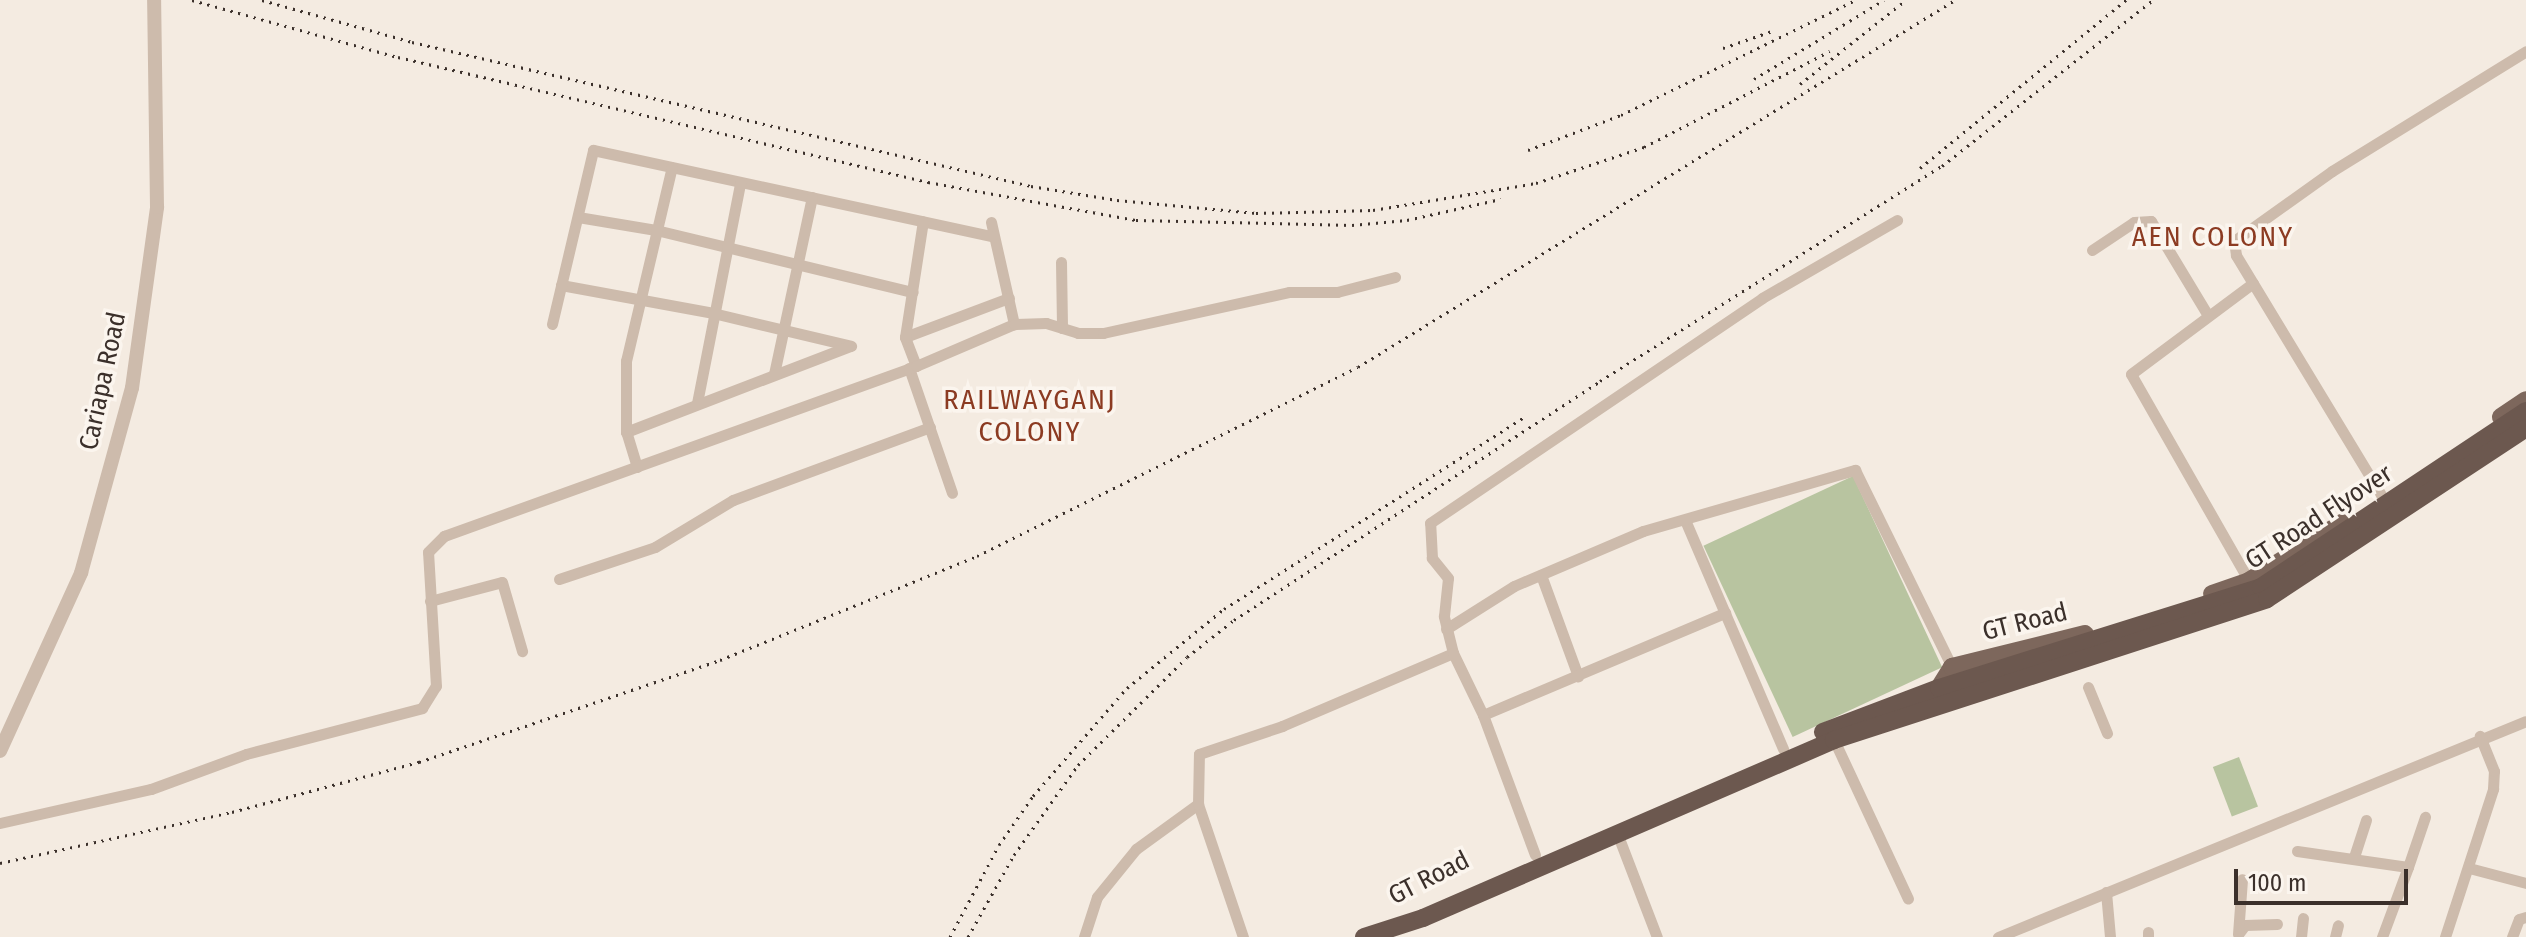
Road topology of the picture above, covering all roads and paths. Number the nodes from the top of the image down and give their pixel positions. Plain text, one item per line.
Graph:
1 (154, 0) edge
2 (2526, 51) edge
3 (672, 167) junction
4 (740, 183) junction
5 (812, 197) junction
6 (578, 217) junction
7 (1897, 220) dead end
8 (923, 221) junction
9 (991, 222) dead end
10 (656, 230) junction
11 (994, 237) junction
12 (728, 247) junction
13 (2092, 250) dead end
14 (1061, 262) dead end
15 (795, 264) junction
16 (1395, 277) dead end
17 (2253, 283) junction
18 (561, 285) junction
19 (913, 292) junction
20 (1009, 298) junction
21 (643, 300) junction
22 (713, 313) junction
23 (2207, 314) junction
24 (552, 324) dead end
25 (1014, 324) junction
26 (783, 328) junction
27 (1062, 328) junction
28 (905, 337) junction
29 (913, 367) junction
30 (774, 374) junction
31 (2526, 400) edge
32 (697, 403) junction
33 (2526, 411) edge
34 (930, 427) junction
35 (2526, 431) edge
36 (626, 432) junction
37 (637, 467) junction
38 (952, 493) dead end
39 (2383, 498) junction
40 (1685, 520) junction
41 (1541, 575) junction
42 (559, 579) dead end
43 (2249, 581) junction
44 (430, 601) junction
45 (1725, 613) junction
46 (1446, 629) junction
47 (522, 651) dead end
48 (1453, 653) junction
49 (1578, 676) junction
50 (1960, 681) junction
51 (2088, 687) dead end
52 (1941, 695) junction
53 (1483, 715) junction
54 (2526, 721) edge
55 (2107, 733) dead end
56 (1831, 735) junction
57 (2480, 736) junction
58 (1783, 749) junction
59 (0, 751) edge
60 (1198, 804) junction
61 (2425, 817) dead end
62 (2366, 820) dead end
63 (0, 823) edge
64 (1617, 833) junction
65 (2297, 851) dead end
66 (1535, 855) junction
67 (2354, 857) junction
68 (2408, 867) junction
69 (2469, 868) junction
70 (2242, 879) dead end
71 (2526, 883) edge
72 (2106, 892) junction
73 (1908, 899) dead end
74 (2526, 917) edge
75 (2303, 918) dead end
76 (2277, 924) dead end
77 (1391, 926) junction
78 (2238, 935) edge
79 (1084, 937) edge
80 (1243, 937) edge
81 (1364, 937) edge
82 (1657, 937) edge
83 (1998, 937) edge
84 (2110, 937) edge
85 (2301, 937) edge
86 (2382, 937) edge
87 (2445, 937) edge
88 (2512, 937) edge

1 - 59 street, Cariapa Road
2 - 17 street
3 - 4 street
3 - 6 street
3 - 10 street
4 - 5 street
4 - 12 street
5 - 8 street
5 - 15 street
6 - 10 street
6 - 18 street
7 - 46 street
8 - 11 street
8 - 19 street
9 - 11 street
10 - 12 street
10 - 21 street
11 - 20 street
12 - 15 street
12 - 22 street
13 - 23 street
14 - 27 street
15 - 19 street
15 - 26 street
16 - 27 street
17 - 23 street
17 - 39 street
18 - 21 street
18 - 24 street
19 - 28 street
20 - 25 street
20 - 28 street
21 - 22 street
21 - 36 street
22 - 26 street
22 - 32 street
23 - 43 street
25 - 27 street
25 - 29 street
26 - 30 street
26 - 30 street
28 - 29 street
29 - 34 street
29 - 37 street
30 - 32 street
31 - 39 main road, GT Road
32 - 36 street
33 - 50 highway, GT Road Flyover
34 - 38 street
34 - 42 street
35 - 50 highway, GT Road Flyover
35 - 52 main road, GT Road
36 - 37 street
37 - 44 street
39 - 43 main road, GT Road
40 - 41 street
40 - 45 street
40 - 50 street
41 - 46 street
41 - 49 street
43 - 50 main road, GT Road
44 - 47 street
44 - 63 street
45 - 49 street
45 - 58 street
46 - 48 street
48 - 53 street
48 - 60 street
49 - 53 street
50 - 52 highway, GT Road Flyover
50 - 52 main road
51 - 55 street
52 - 56 highway, GT Road
53 - 66 street
54 - 57 street
56 - 58 highway, GT Road
56 - 64 highway, GT Road
56 - 73 street
57 - 69 street
57 - 72 street
58 - 66 highway, GT Road
60 - 79 street
60 - 80 street
61 - 68 street
62 - 67 street
64 - 77 highway, GT Road
64 - 82 street
65 - 67 street
66 - 77 highway, GT Road
67 - 68 street
68 - 86 street
69 - 71 street
69 - 87 street
70 - 78 street
72 - 83 street
72 - 84 street
74 - 88 street
75 - 85 street
76 - 78 street
77 - 81 highway

